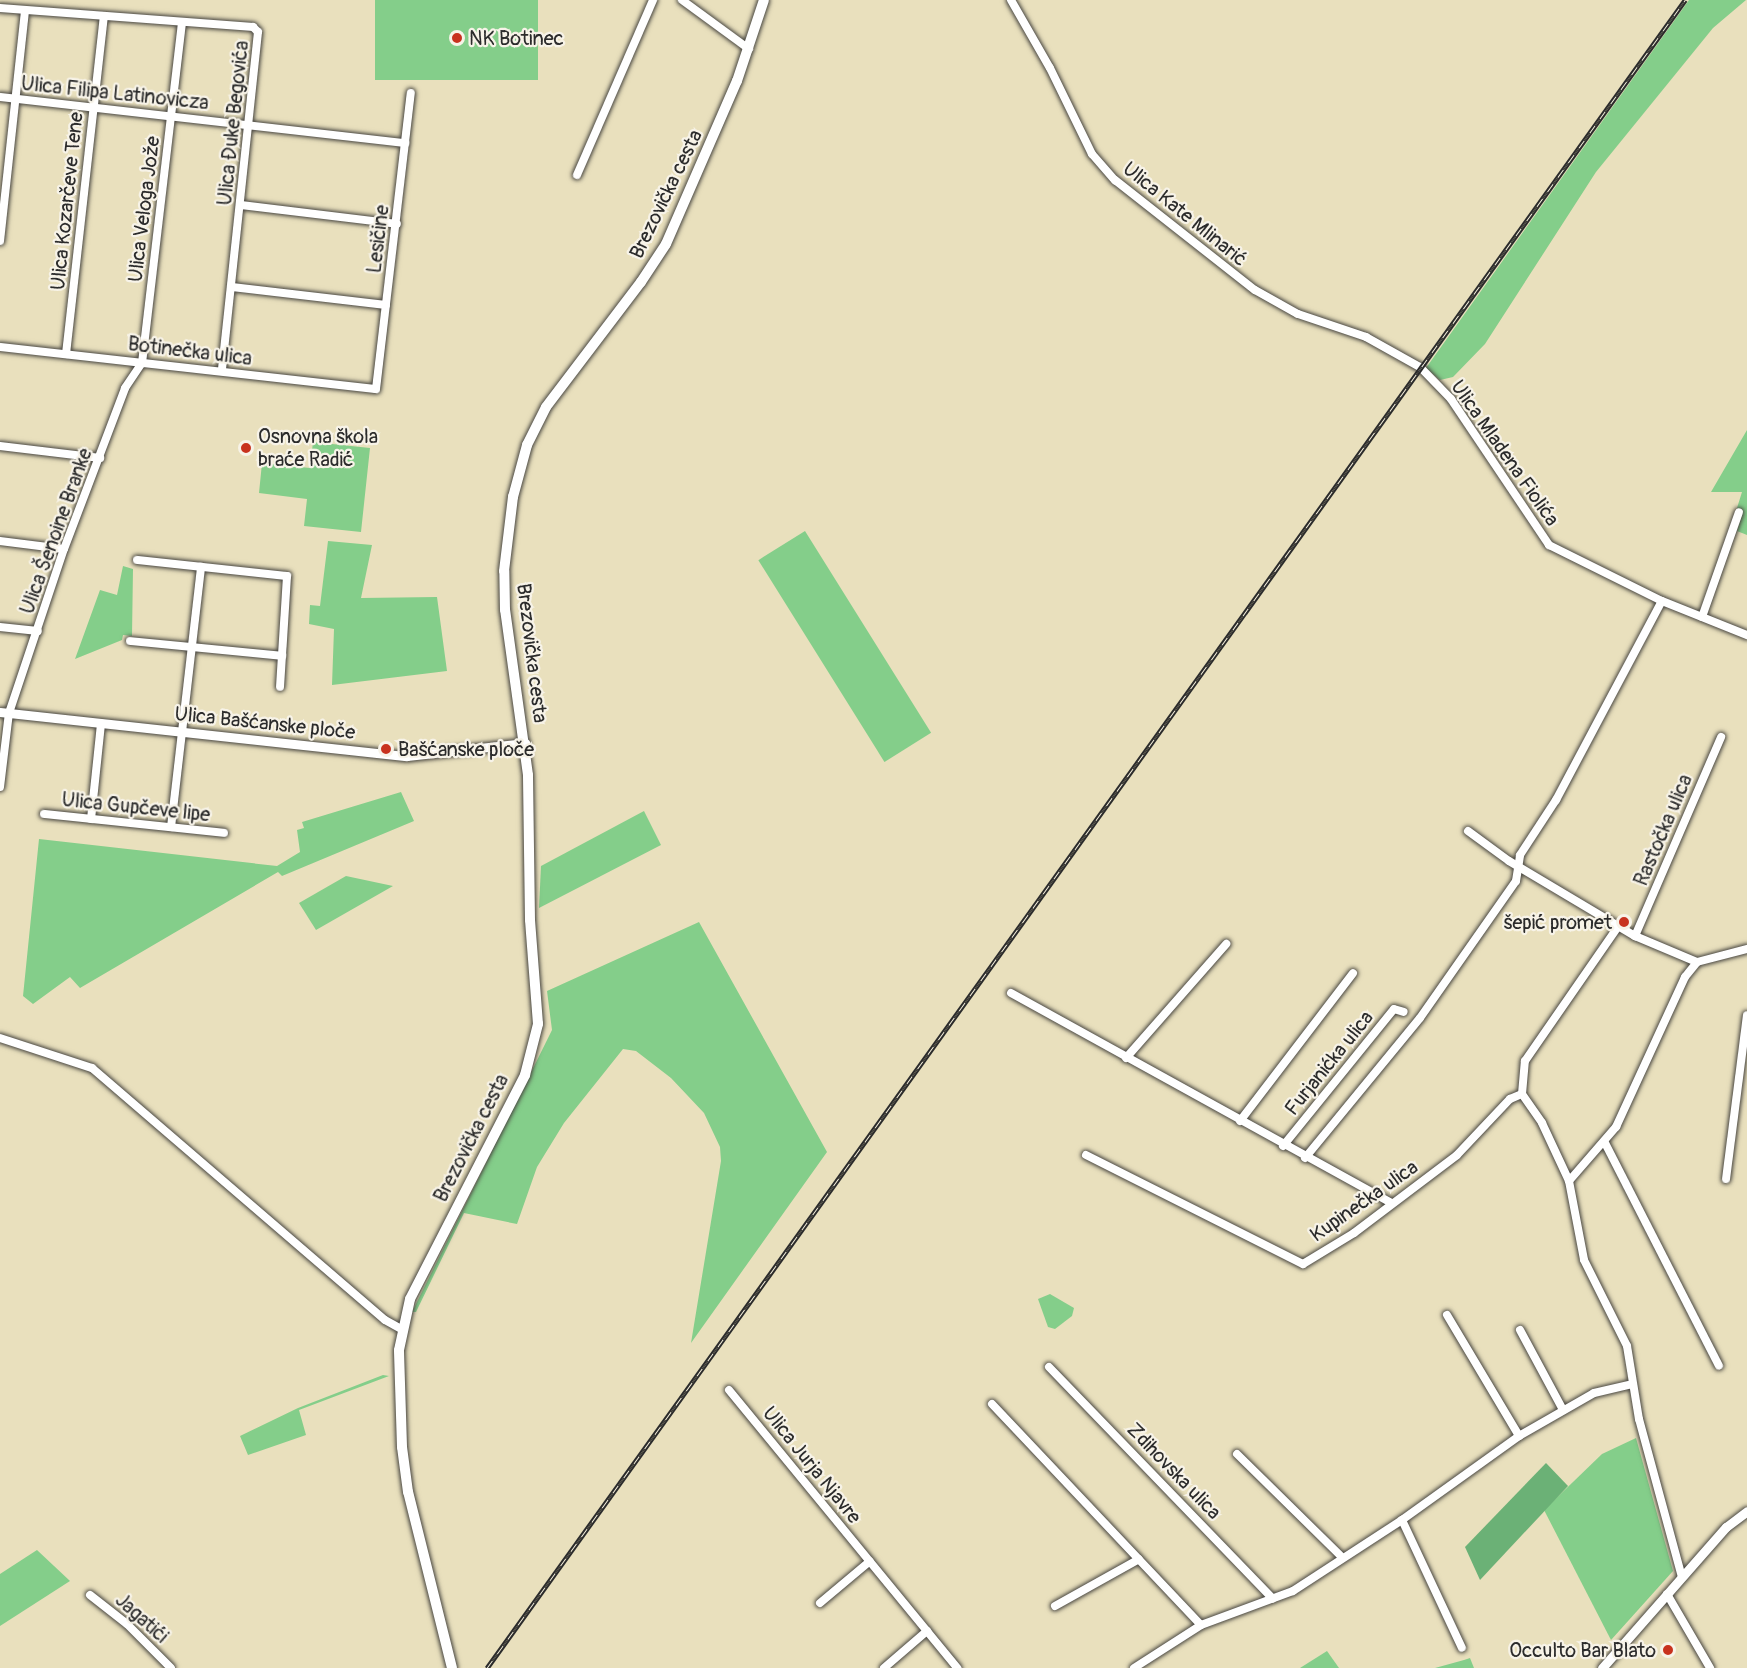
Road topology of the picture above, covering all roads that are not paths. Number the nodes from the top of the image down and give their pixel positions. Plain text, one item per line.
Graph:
1 (653, 0) edge
2 (682, 0) edge
3 (764, 0) edge
4 (1011, 0) edge
5 (0, 8) edge
6 (25, 10) junction
7 (104, 16) junction
8 (182, 23) junction
9 (749, 49) junction
10 (411, 93) dead end
11 (0, 97) edge
12 (16, 99) junction
13 (94, 108) junction
14 (172, 116) junction
15 (249, 124) junction
16 (405, 143) junction
17 (577, 175) dead end
18 (241, 205) junction
19 (397, 224) junction
20 (0, 241) edge
21 (232, 287) junction
22 (386, 305) junction
23 (0, 347) edge
24 (66, 354) junction
25 (142, 363) junction
26 (1420, 367) joint
27 (222, 370) junction
28 (376, 389) joint
29 (0, 447) edge
30 (100, 458) junction
31 (1739, 512) dead end
32 (0, 541) edge
33 (64, 549) junction
34 (137, 560) dead end
35 (201, 567) junction
36 (1662, 601) junction
37 (1702, 616) junction
38 (0, 627) edge
39 (38, 631) junction
40 (1747, 635) edge
41 (130, 641) dead end
42 (191, 648) junction
43 (282, 656) junction
44 (280, 687) dead end
45 (5, 713) edge
46 (101, 724) junction
47 (182, 732) junction
48 (1721, 737) dead end
49 (525, 742) junction
50 (0, 787) edge
51 (44, 814) dead end
52 (91, 819) junction
53 (171, 827) junction
54 (1468, 831) dead end
55 (224, 832) dead end
56 (1518, 866) junction
57 (1617, 928) junction
58 (1635, 936) junction
59 (1226, 944) dead end
60 (1747, 949) edge
61 (1697, 962) junction
62 (1353, 973) dead end
63 (1011, 993) dead end
64 (1404, 1012) dead end
65 (1747, 1015) edge
66 (0, 1038) edge
67 (1126, 1058) junction
68 (1522, 1094) junction
69 (1240, 1121) junction
70 (1605, 1143) junction
71 (1283, 1146) junction
72 (1086, 1155) dead end
73 (1305, 1158) junction
74 (1726, 1179) dead end
75 (1569, 1181) junction
76 (1390, 1202) junction
77 (1447, 1315) dead end
78 (401, 1329) junction
79 (1520, 1330) dead end
80 (1719, 1366) dead end
81 (1049, 1367) dead end
82 (1632, 1384) junction
83 (729, 1390) dead end
84 (992, 1404) dead end
85 (1563, 1410) junction
86 (1519, 1436) junction
87 (1237, 1454) dead end
88 (1747, 1511) edge
89 (1402, 1520) junction
90 (1343, 1558) junction
91 (1138, 1559) junction
92 (870, 1561) junction
93 (1682, 1576) junction
94 (1667, 1594) junction
95 (90, 1595) dead end
96 (1273, 1599) junction
97 (820, 1603) dead end
98 (1055, 1606) dead end
99 (1201, 1625) junction
100 (927, 1631) junction
101 (1462, 1648) dead end
102 (171, 1668) edge
103 (452, 1668) edge
104 (884, 1668) edge
105 (957, 1668) edge
106 (1134, 1668) edge
107 (1602, 1668) edge
108 (1710, 1668) edge

1 - 17 street
2 - 9 street
3 - 9 main road, Brezovička cesta
4 - 26 street, Ulica Kate Mlinarić
5 - 6 street, Ulica Đuke Begovića
6 - 7 street, Ulica Đuke Begovića
6 - 12 street
7 - 8 street, Ulica Đuke Begovića
7 - 13 street, Ulica Kozarčeve Tene
8 - 14 street, Ulica Veloga Jože
8 - 15 street, Ulica Đuke Begovića
9 - 49 main road, Brezovička cesta
10 - 16 street, Lesičine
11 - 12 street, Ulica Filipa Latinovicza
12 - 13 street, Ulica Filipa Latinovicza
12 - 20 street
13 - 14 street, Ulica Filipa Latinovicza
13 - 24 street, Ulica Kozarčeve Tene
14 - 15 street, Ulica Filipa Latinovicza
14 - 25 street, Ulica Veloga Jože
15 - 16 street, Ulica Filipa Latinovicza
15 - 18 street, Ulica Đuke Begovića
16 - 19 street, Lesičine
18 - 19 street
18 - 21 street, Ulica Đuke Begovića
19 - 22 street, Lesičine
21 - 22 street
21 - 27 street, Ulica Đuke Begovića
22 - 28 street, Lesičine
23 - 24 street, Botinečka ulica
24 - 25 street, Botinečka ulica
25 - 27 street, Botinečka ulica
25 - 30 street, Ulica Šenoine Branke
26 - 36 street, Ulica Mladena Fiolića
27 - 28 street, Botinečka ulica
29 - 30 street
30 - 33 street, Ulica Šenoine Branke
31 - 37 street
32 - 33 street
33 - 39 street, Ulica Šenoine Branke
34 - 35 street
35 - 42 street
35 - 43 street
36 - 37 street, Ulica Mladena Fiolića
36 - 56 street
37 - 40 street, Ulica Mladena Fiolića
38 - 39 street
39 - 45 street, Ulica Šenoine Branke
41 - 42 street
42 - 43 street
42 - 47 street
43 - 44 street
45 - 46 street, Ulica Bašćanske ploče
45 - 50 street, Ulica Šenoine Branke
46 - 47 street, Ulica Bašćanske ploče
46 - 52 street
47 - 49 street, Ulica Bašćanske ploče
47 - 53 street
48 - 58 street, Rastočka ulica
49 - 78 main road, Brezovička cesta
51 - 52 street, Ulica Gupčeve lipe
52 - 53 street, Ulica Gupčeve lipe
53 - 55 street, Ulica Gupčeve lipe
54 - 56 street
56 - 57 street
56 - 73 street, Furjanićka ulica
57 - 58 street
57 - 68 street
58 - 61 street
59 - 67 street
60 - 61 street
61 - 70 street
62 - 69 street, Furjanićka ulica
63 - 67 street
64 - 71 street, Furjanićka ulica
65 - 74 street
66 - 78 street
67 - 69 street
68 - 75 street
68 - 76 street, Kupinečka ulica
69 - 71 street
70 - 75 street
70 - 80 street
71 - 73 street
72 - 76 street, Kupinečka ulica
73 - 76 street
75 - 82 street
77 - 86 street
78 - 103 main road, Brezovička cesta
79 - 85 street
81 - 96 street, Zdihovska ulica
82 - 85 street
82 - 93 street
83 - 92 street, Ulica Jurja Njavre
84 - 91 street
85 - 86 street
86 - 89 street
87 - 90 street
88 - 93 street
89 - 90 street
89 - 101 street
90 - 96 street
91 - 98 street
91 - 99 street
92 - 97 street
92 - 100 street, Ulica Jurja Njavre
93 - 94 street
94 - 107 street
94 - 108 street
95 - 102 street, Jagatići
96 - 99 street
99 - 106 street
100 - 104 street
100 - 105 street, Ulica Jurja Njavre

